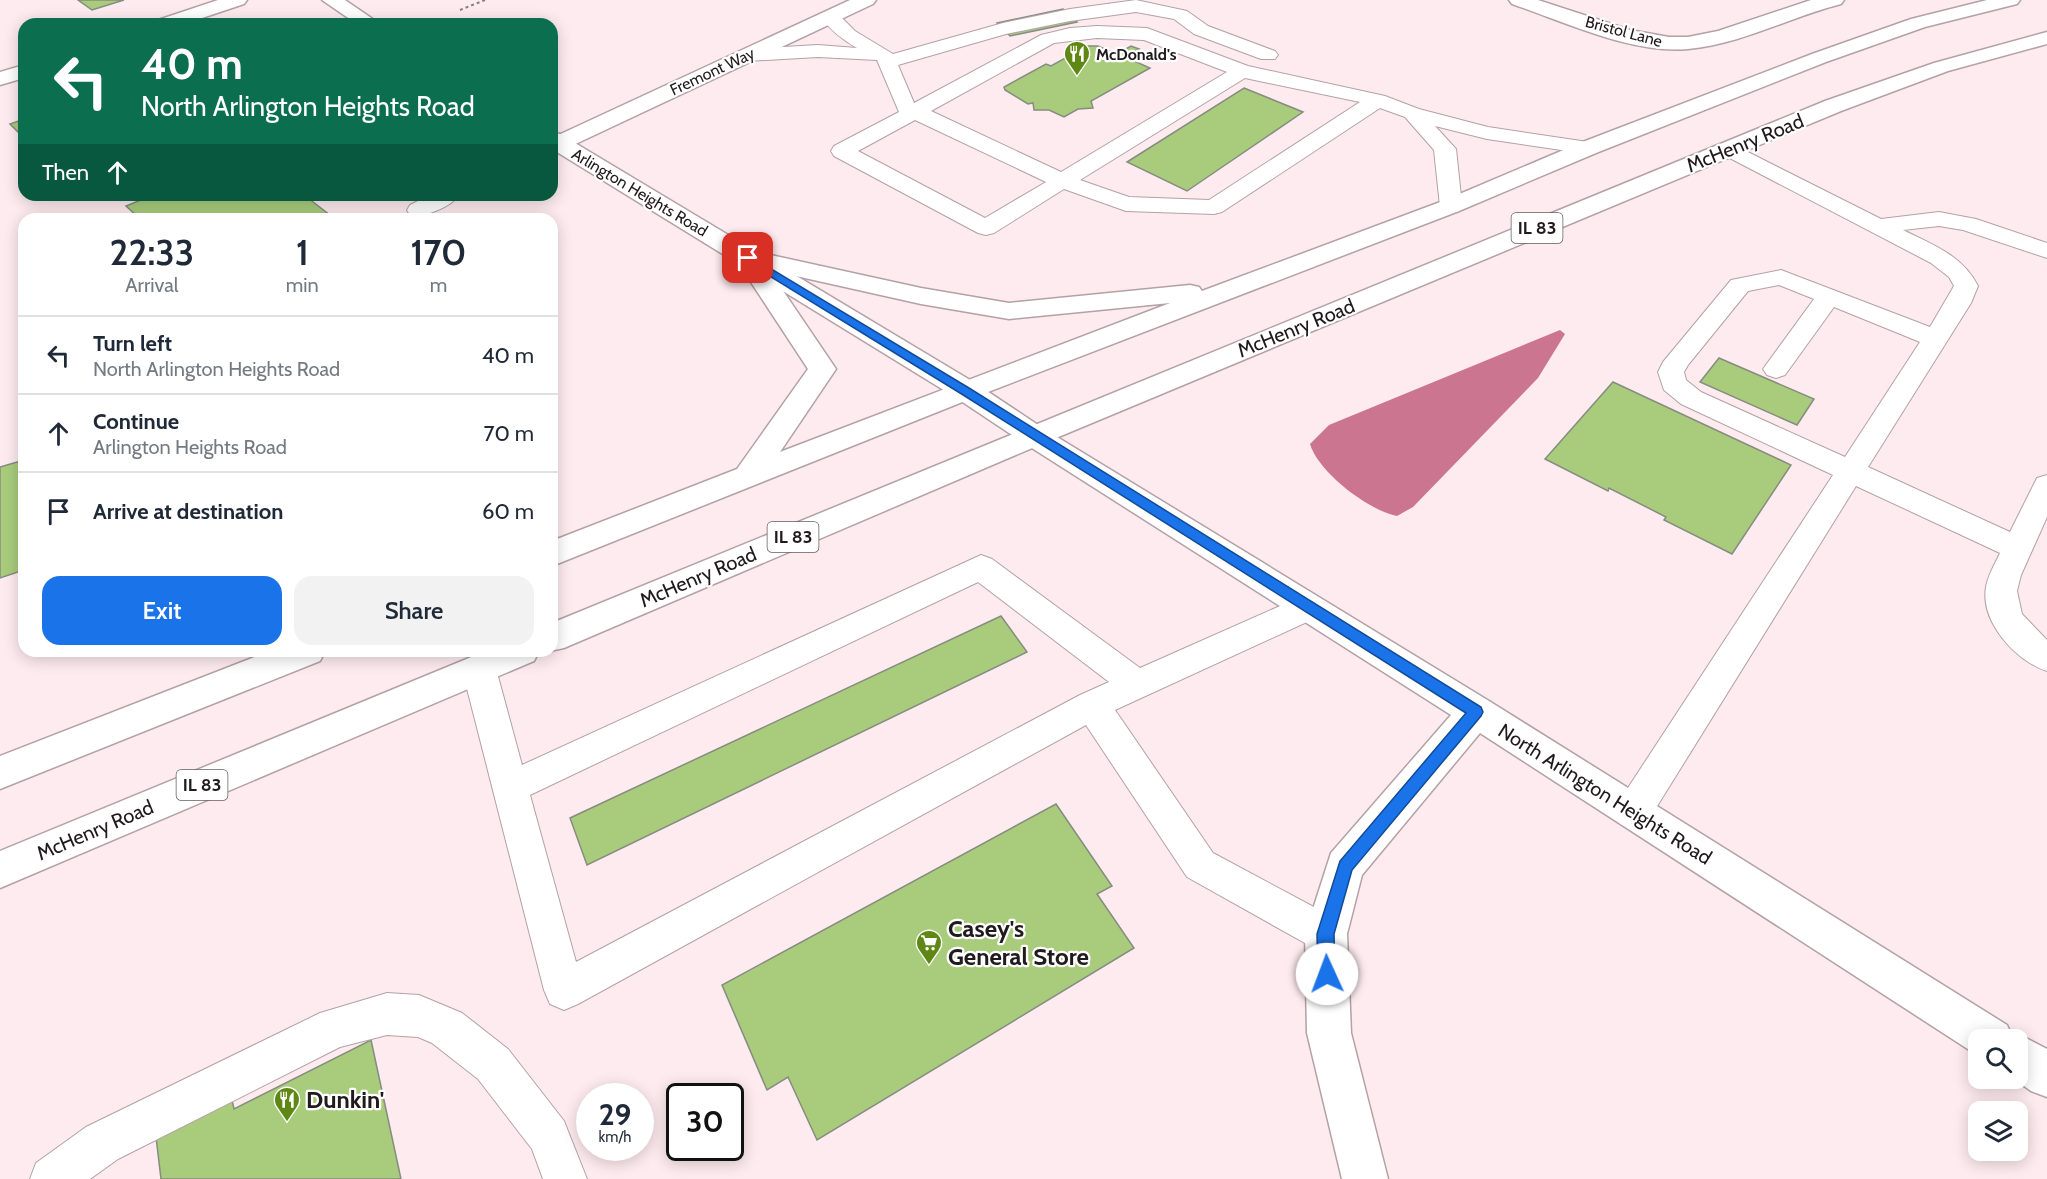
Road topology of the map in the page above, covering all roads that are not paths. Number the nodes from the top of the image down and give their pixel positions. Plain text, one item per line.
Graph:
1 (237, 0) edge
2 (332, 0) edge
3 (866, 0) edge
4 (1519, 0) edge
5 (1834, 0) edge
6 (2010, 0) edge
7 (830, 17) junction
8 (183, 18) edge
9 (360, 18) edge
10 (2047, 38) edge
11 (747, 55) junction
12 (886, 59) junction
13 (1242, 71) junction
14 (18, 73) edge
15 (0, 79) edge
16 (1378, 100) junction
17 (915, 112) junction
18 (1412, 113) junction
19 (558, 140) edge
20 (558, 144) edge
21 (1588, 148) junction
22 (1730, 149) junction
23 (1062, 181) junction
24 (436, 201) edge
25 (1451, 206) junction
26 (418, 210) dead end
27 (1877, 226) junction
28 (2047, 251) edge
29 (748, 258) junction
30 (1245, 286) junction
31 (1829, 296) junction
32 (1935, 338) junction
33 (1776, 369) dead end
34 (964, 390) junction
35 (1034, 436) junction
36 (1851, 471) junction
37 (748, 476) junction
38 (2047, 485) edge
39 (2018, 548) junction
40 (558, 552) edge
41 (1309, 607) junction
42 (558, 635) edge
43 (293, 657) edge
44 (508, 657) edge
45 (2047, 658) edge
46 (479, 669) junction
47 (1136, 684) junction
48 (1092, 705) junction
49 (1476, 712) junction
50 (0, 773) edge
51 (511, 787) junction
52 (1633, 812) junction
53 (0, 870) edge
54 (1326, 934) junction
55 (1975, 1029) edge
56 (2028, 1063) edge
57 (2047, 1075) edge
58 (52, 1179) edge
59 (565, 1179) edge
60 (1365, 1179) edge

1 - 8 main road
2 - 9 main road
3 - 7 main road, Fremont Way
4 - 5 main road, Bristol Lane
6 - 21 main road
7 - 11 main road, Fremont Way
7 - 12 lane
10 - 22 main road, McHenry Road / IL 83
11 - 12 lane
11 - 19 main road, Fremont Way
12 - 13 lane
12 - 17 lane
13 - 16 lane
13 - 17 lane
13 - 23 lane
14 - 15 main road
16 - 18 lane
16 - 23 lane
17 - 23 lane
17 - 23 lane
18 - 21 lane
18 - 25 lane
20 - 29 main road, Arlington Heights Road
21 - 25 main road
22 - 27 lane
22 - 35 main road, McHenry Road / IL 83
24 - 26 lane
25 - 30 main road
27 - 28 lane
27 - 32 lane
29 - 30 main road
29 - 34 main road, Arlington Heights Road
29 - 37 main road
30 - 34 main road
31 - 32 lane
31 - 33 lane
31 - 36 lane
32 - 36 lane
34 - 35 main road, Arlington Heights Road
34 - 37 main road
35 - 41 main road, North Arlington Heights Road
35 - 42 main road, McHenry Road / IL 83
36 - 39 lane
36 - 52 lane
37 - 40 main road
38 - 39 lane
39 - 45 lane
41 - 47 lane
41 - 49 main road, North Arlington Heights Road
43 - 50 main road
44 - 46 main road, McHenry Road / IL 83
46 - 51 lane
46 - 53 main road, McHenry Road / IL 83
47 - 48 lane
47 - 51 lane
48 - 51 lane
48 - 54 lane
49 - 52 main road, North Arlington Heights Road
49 - 54 main road
52 - 55 main road, North Arlington Heights Road
54 - 60 main road
56 - 57 main road
58 - 59 lane

